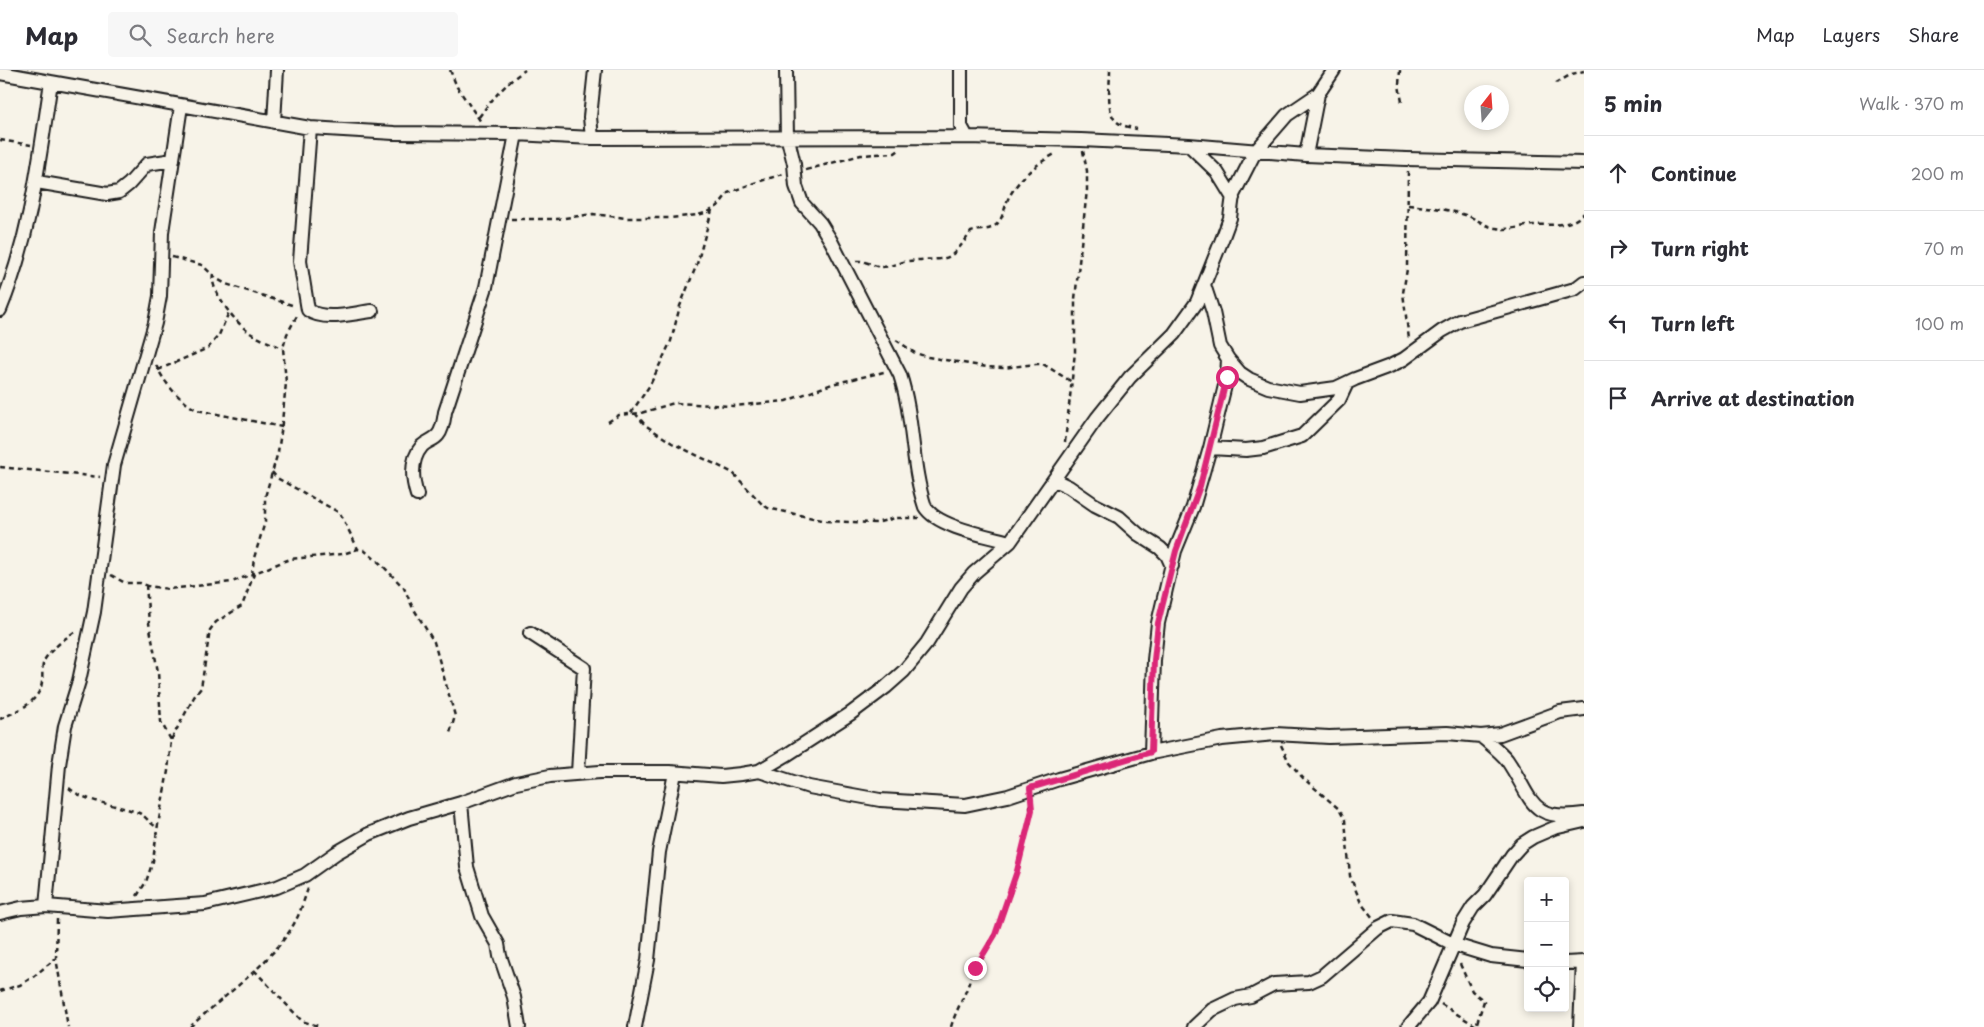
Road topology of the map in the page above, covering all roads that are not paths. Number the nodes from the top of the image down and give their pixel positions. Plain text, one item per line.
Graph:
1 (278, 70) edge
2 (595, 70) edge
3 (786, 70) edge
4 (961, 70) edge
5 (1334, 70) edge
6 (0, 73) edge
7 (52, 82) junction
8 (1318, 94) junction
9 (181, 106) junction
10 (274, 122) junction
11 (310, 128) junction
12 (516, 134) junction
13 (592, 138) junction
14 (967, 138) junction
15 (787, 139) junction
16 (1189, 145) junction
17 (1255, 152) junction
18 (1306, 155) junction
19 (173, 160) junction
20 (1584, 163) edge
21 (37, 182) junction
22 (1233, 198) junction
23 (1584, 282) edge
24 (1204, 285) junction
25 (0, 310) edge
26 (372, 311) dead end
27 (1228, 359) junction
28 (1347, 383) junction
29 (1210, 448) junction
30 (1054, 480) junction
31 (417, 495) dead end
32 (1010, 542) junction
33 (1172, 566) junction
34 (530, 633) dead end
35 (1584, 708) edge
36 (1481, 736) junction
37 (1151, 752) junction
38 (759, 771) junction
39 (675, 772) junction
40 (578, 773) junction
41 (461, 803) junction
42 (1584, 814) edge
43 (1584, 821) edge
44 (52, 907) junction
45 (0, 914) edge
46 (1454, 947) junction
47 (1524, 960) edge
48 (1584, 962) edge
49 (1569, 963) edge
50 (519, 1027) edge
51 (635, 1027) edge
52 (1194, 1027) edge
53 (1408, 1027) edge
54 (1580, 1027) edge

1 - 10 street
2 - 13 street
3 - 15 street
4 - 14 street
5 - 8 street
6 - 7 street
7 - 9 street
7 - 21 street
8 - 17 street
8 - 18 street
9 - 10 street
9 - 19 street
10 - 11 street
11 - 12 street
11 - 26 street
12 - 13 street
12 - 31 street
13 - 15 street
14 - 15 street
14 - 16 street
15 - 32 street
16 - 17 street
16 - 22 street
17 - 18 street
17 - 22 street
18 - 20 street
19 - 21 street
19 - 44 street
21 - 25 street
22 - 24 street
23 - 28 street
24 - 27 street
24 - 30 street
27 - 28 street
27 - 29 street
28 - 29 street
29 - 33 street
30 - 32 street
30 - 33 street
32 - 38 street
33 - 37 street
34 - 40 street
35 - 36 street
36 - 37 street
36 - 42 street
37 - 38 street
38 - 39 street
39 - 40 street
39 - 51 street
40 - 41 street
41 - 44 street
41 - 50 street
43 - 46 street
44 - 45 street
46 - 47 street
46 - 52 street
46 - 53 street
48 - 49 street
48 - 54 street

